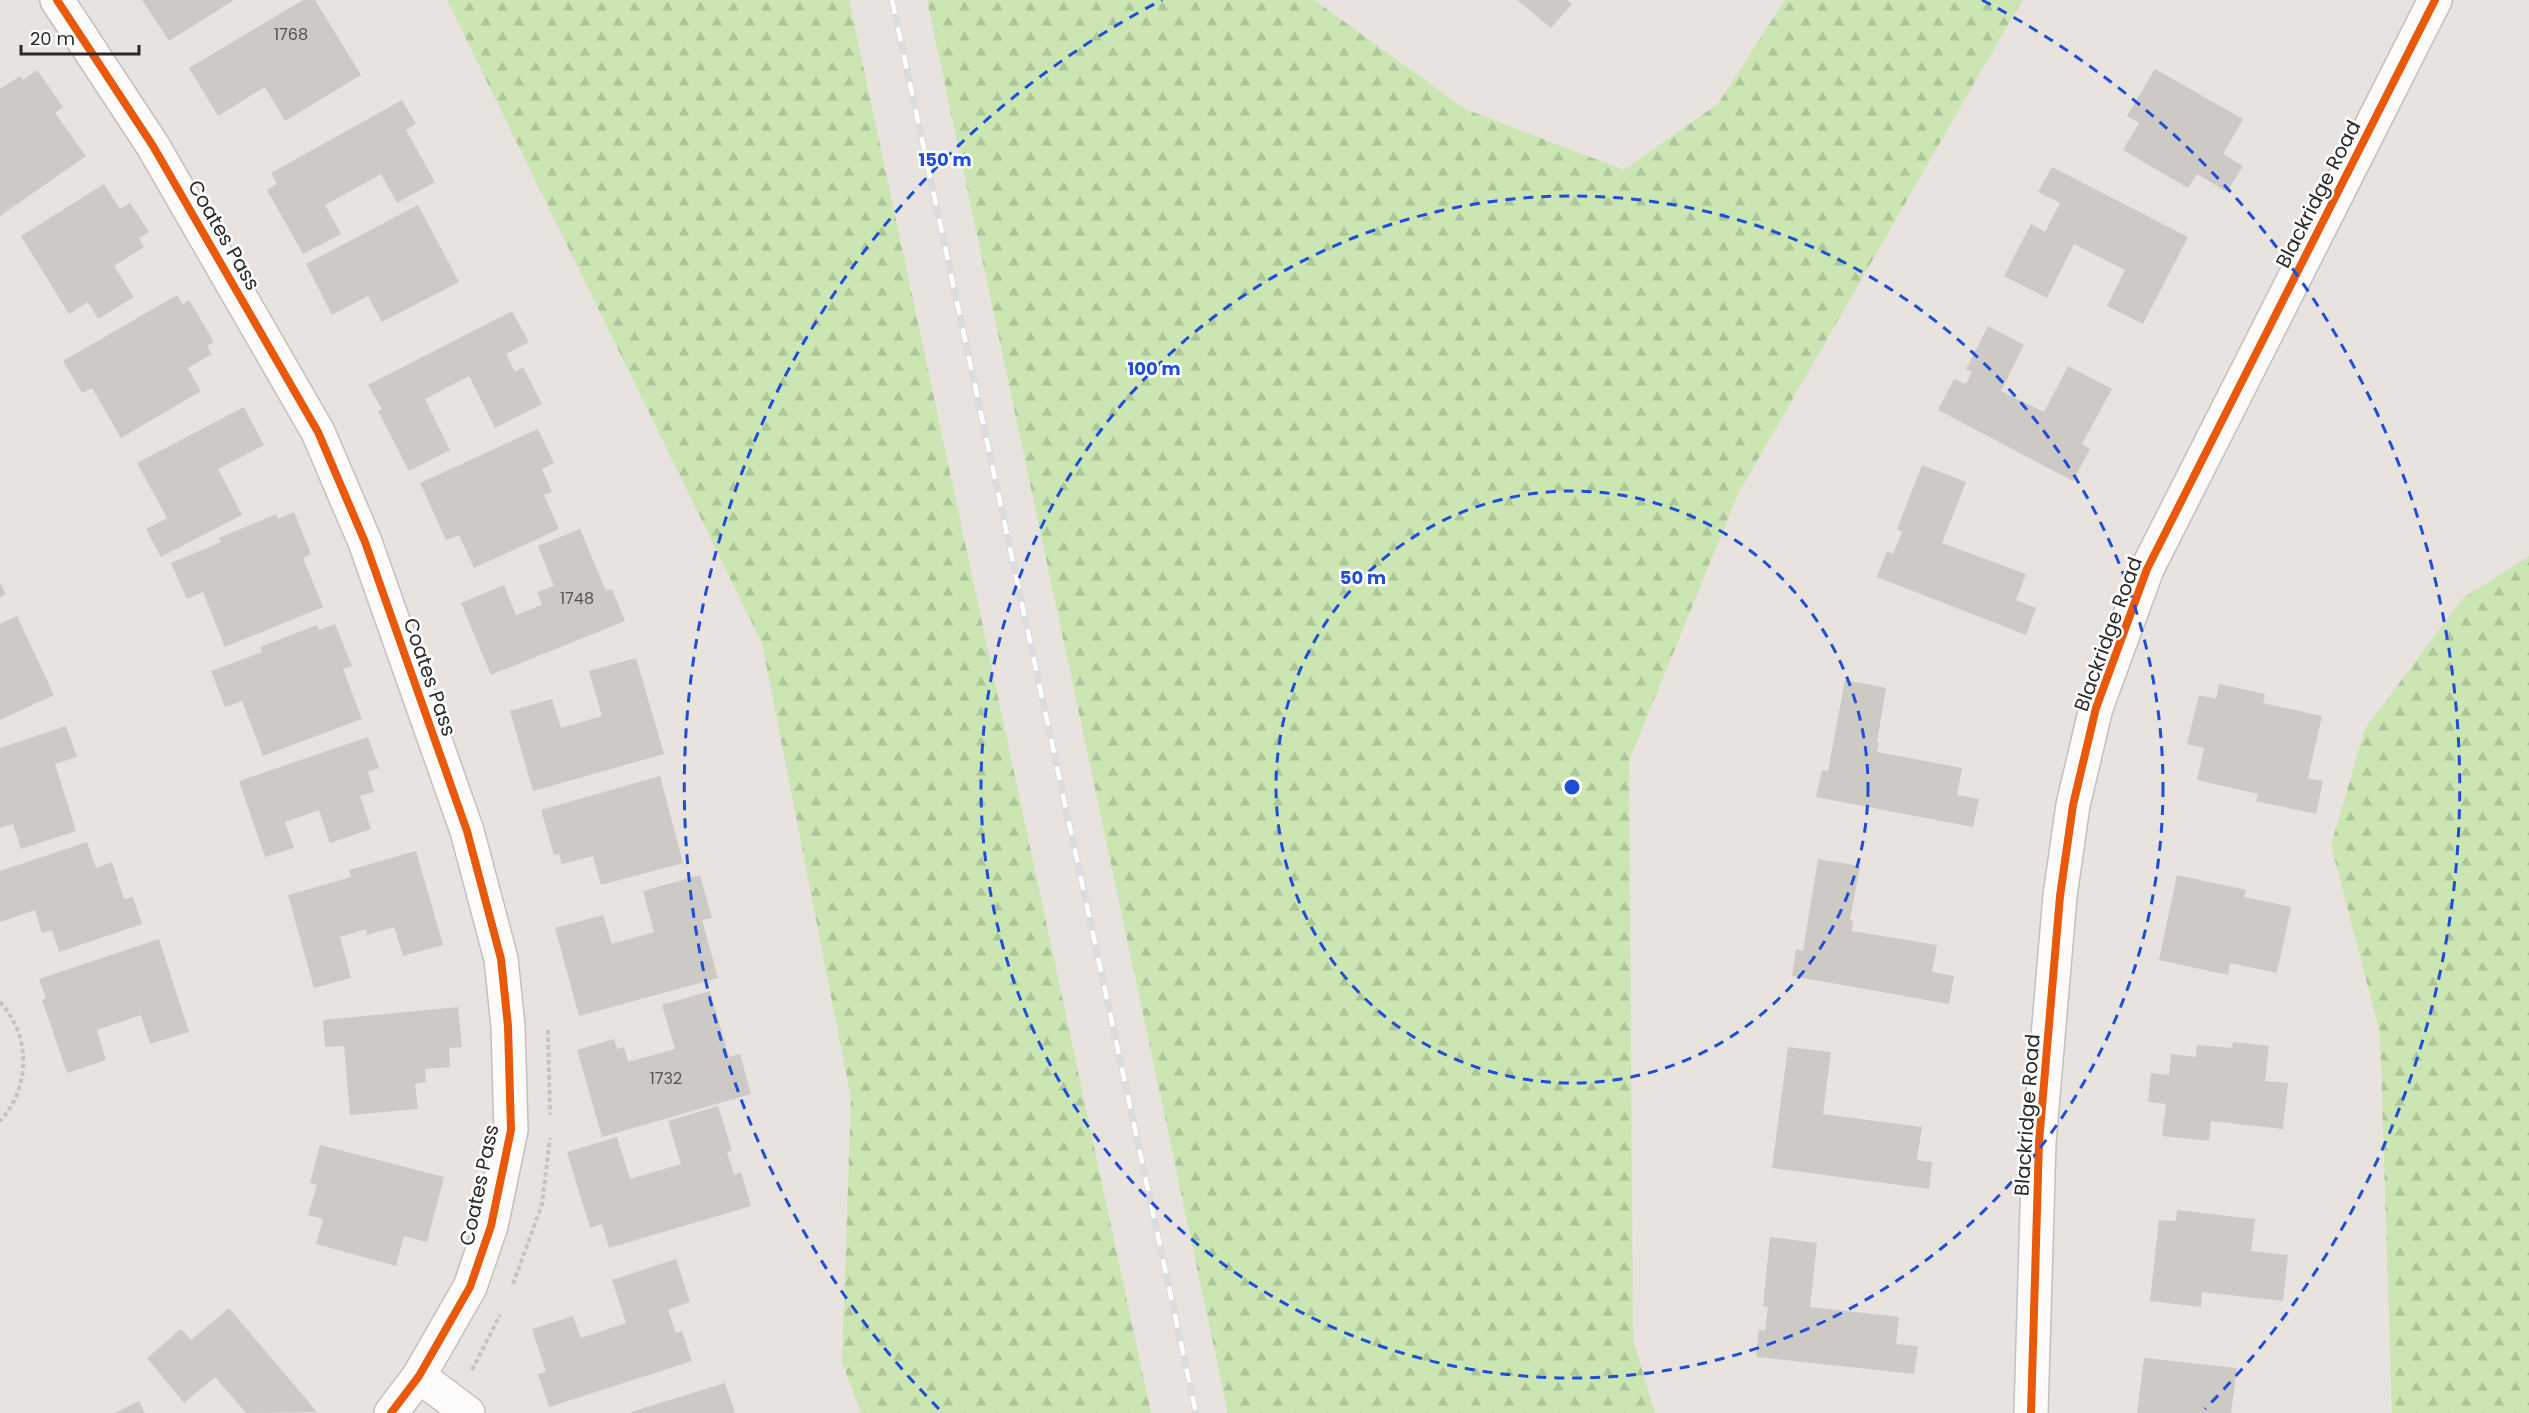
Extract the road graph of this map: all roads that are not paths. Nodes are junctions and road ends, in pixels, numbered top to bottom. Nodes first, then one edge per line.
1 (57, 0) edge
2 (2435, 0) edge
3 (419, 1376) junction
4 (391, 1413) edge
5 (468, 1413) edge
6 (2031, 1413) edge

1 - 3 street, Coates Pass
2 - 6 street, Blackridge Road
3 - 4 street, Coates Pass
3 - 5 street

